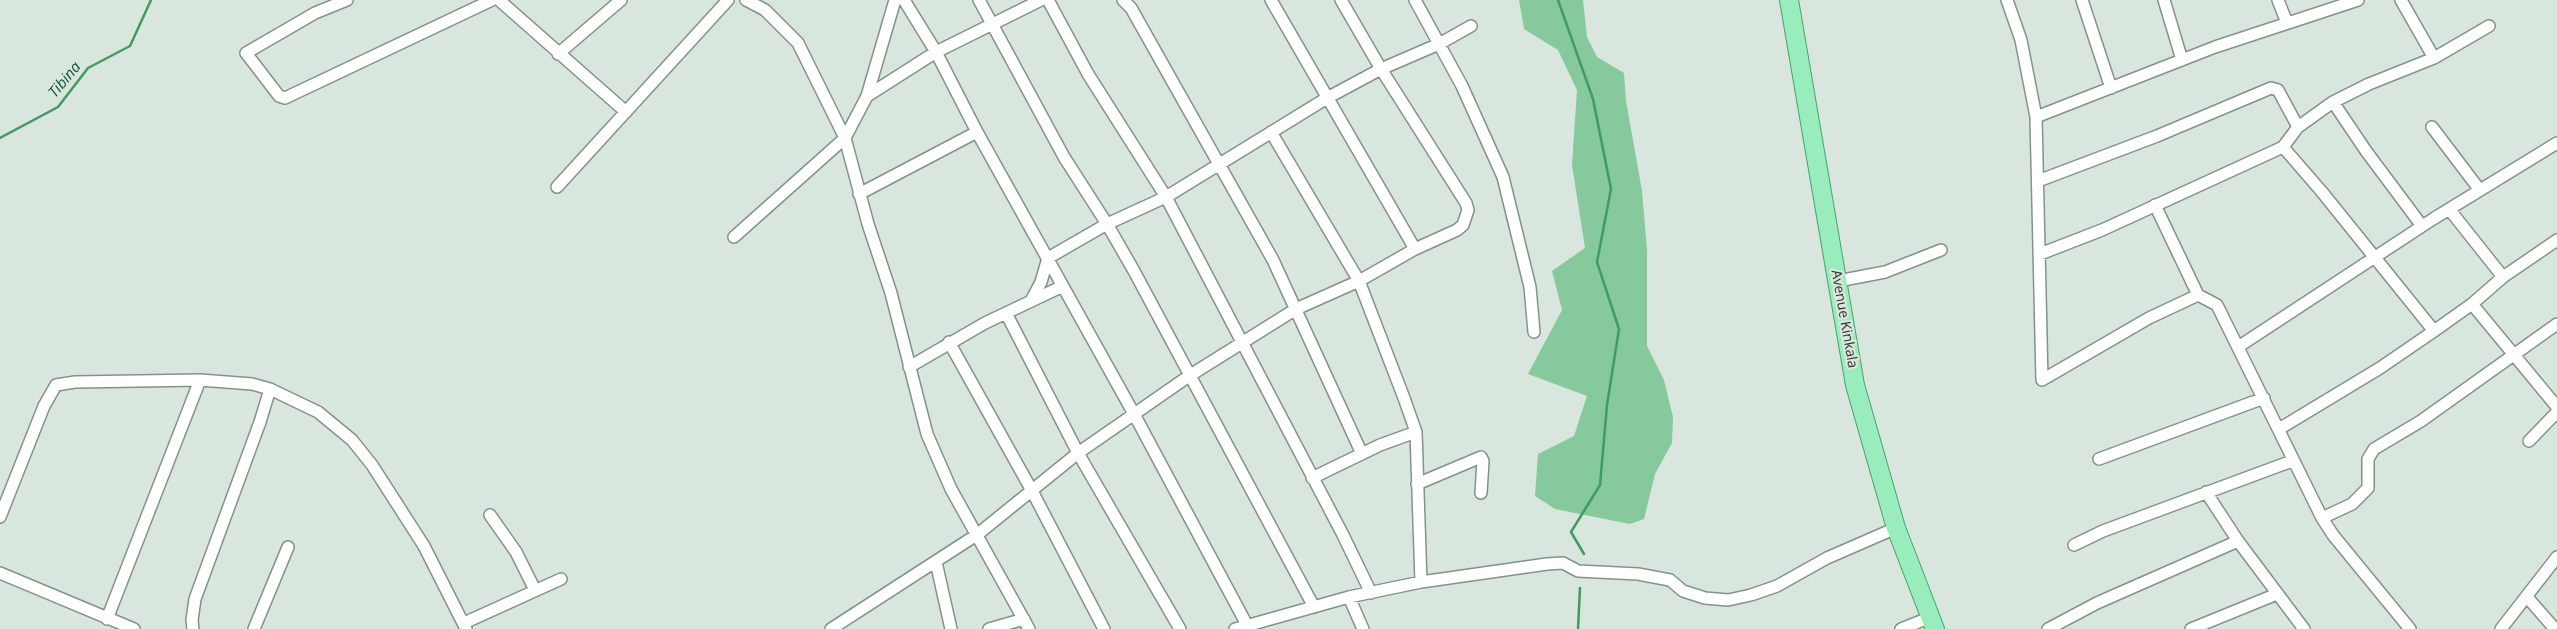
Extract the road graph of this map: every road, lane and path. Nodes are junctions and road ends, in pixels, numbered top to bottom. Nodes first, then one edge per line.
1 (347, 0) edge
2 (492, 0) edge
3 (499, 0) edge
4 (621, 0) edge
5 (728, 0) edge
6 (746, 0) edge
7 (895, 0) edge
8 (904, 0) edge
9 (979, 0) edge
10 (1041, 0) edge
11 (1048, 0) edge
12 (1271, 0) edge
13 (1341, 0) edge
14 (1415, 0) edge
15 (1789, 0) edge
16 (2007, 0) edge
17 (2082, 0) edge
18 (2164, 0) edge
19 (2278, 0) edge
20 (2358, 0) edge
21 (2401, 0) edge
22 (1131, 3) edge
23 (2288, 23) junction
24 (994, 25) junction
25 (1472, 26) dead end
26 (2489, 26) dead end
27 (1439, 44) junction
28 (936, 52) junction
29 (558, 54) junction
30 (2434, 58) junction
31 (2182, 60) junction
32 (1381, 69) junction
33 (2111, 88) junction
34 (867, 96) junction
35 (1327, 98) junction
36 (2334, 102) junction
37 (626, 112) junction
38 (2036, 117) junction
39 (2298, 127) junction
40 (2432, 127) dead end
41 (977, 132) junction
42 (1271, 132) junction
43 (846, 138) junction
44 (2557, 143) edge
45 (2283, 147) junction
46 (1220, 163) junction
47 (2038, 181) junction
48 (557, 187) dead end
49 (2479, 189) junction
50 (859, 194) junction
51 (1166, 196) junction
52 (2155, 205) junction
53 (2448, 209) junction
54 (1107, 224) junction
55 (2422, 226) junction
56 (734, 237) dead end
57 (2557, 240) edge
58 (1415, 249) junction
59 (1941, 250) dead end
60 (2040, 254) junction
61 (2374, 257) junction
62 (1048, 258) junction
63 (2503, 277) junction
64 (1359, 281) junction
65 (1838, 281) junction
66 (1063, 286) junction
67 (2198, 295) junction
68 (1032, 299) junction
69 (2472, 304) junction
70 (1296, 309) junction
71 (1006, 313) junction
72 (2557, 324) edge
73 (2434, 331) junction
74 (1534, 332) dead end
75 (950, 342) junction
76 (1241, 343) junction
77 (2238, 347) junction
78 (2514, 354) junction
79 (909, 367) junction
80 (1189, 376) junction
81 (200, 380) junction
82 (270, 389) junction
83 (2264, 398) junction
84 (2557, 407) edge
85 (2557, 412) edge
86 (1134, 414) junction
87 (2279, 429) junction
88 (1416, 432) junction
89 (2529, 441) dead end
90 (1078, 453) junction
91 (1362, 454) junction
92 (2099, 459) dead end
93 (2292, 461) junction
94 (1312, 478) junction
95 (1416, 484) junction
96 (1031, 489) junction
97 (2206, 492) junction
98 (1481, 493) dead end
99 (490, 515) dead end
100 (0, 518) edge
101 (2322, 518) junction
102 (1896, 528) junction
103 (978, 534) junction
104 (2238, 541) junction
105 (2074, 545) dead end
106 (288, 547) dead end
107 (2557, 558) edge
108 (936, 562) junction
109 (0, 573) edge
110 (561, 579) dead end
111 (1422, 582) junction
112 (535, 590) junction
113 (1370, 594) junction
114 (2277, 594) junction
115 (2527, 596) junction
116 (1349, 597) junction
117 (1314, 606) junction
118 (108, 619) junction
119 (1933, 623) edge
120 (1026, 624) edge
121 (1247, 625) junction
122 (465, 626) edge
123 (134, 629) edge
124 (193, 629) edge
125 (254, 629) edge
126 (831, 629) edge
127 (951, 629) edge
128 (989, 629) edge
129 (1104, 629) edge
130 (1180, 629) edge
131 (1234, 629) edge
132 (1363, 629) edge
133 (1901, 629) edge
134 (2048, 629) edge
135 (2192, 629) edge
136 (2304, 629) edge
137 (2410, 629) edge
138 (2500, 629) edge
139 (2555, 629) edge

1 - 2 street
3 - 29 street
4 - 29 street
5 - 37 street
6 - 43 street
7 - 34 street
8 - 28 street
9 - 24 street
10 - 24 street
11 - 51 street
12 - 35 street
13 - 32 street
14 - 27 street
15 - 65 main road, Avenue Kinkala
16 - 38 street
17 - 33 street
18 - 31 street
19 - 23 street
20 - 23 street
21 - 30 street
22 - 46 street
23 - 31 street
24 - 28 street
24 - 54 street
25 - 27 street
26 - 30 street
27 - 32 street
27 - 74 street
28 - 34 street
28 - 41 street
29 - 37 street
30 - 36 street
31 - 33 street
32 - 35 street
32 - 58 street
33 - 38 street
34 - 43 street
35 - 42 street
35 - 58 street
36 - 39 street
36 - 55 street
37 - 48 street
38 - 47 street
39 - 45 street
39 - 47 street
40 - 49 street
41 - 50 street
41 - 62 street
42 - 46 street
42 - 64 street
43 - 50 street
43 - 56 street
44 - 49 street
45 - 52 street
45 - 61 street
46 - 51 street
46 - 70 street
47 - 60 street
49 - 53 street
50 - 79 street
51 - 54 street
51 - 76 street
52 - 60 street
52 - 67 street
53 - 55 street
53 - 63 street
54 - 62 street
54 - 80 street
55 - 61 street
57 - 63 street
58 - 64 street
59 - 65 street
60 - 67 street
61 - 73 street
61 - 77 street
62 - 66 street
62 - 68 street
63 - 69 street
64 - 70 street
64 - 88 street
65 - 102 main road, Avenue Kinkala
66 - 68 street
66 - 86 street
67 - 77 street
68 - 71 street
69 - 73 street
69 - 78 street
70 - 76 street
70 - 91 street
71 - 75 street
71 - 90 street
72 - 78 street
73 - 87 street
75 - 79 street
75 - 96 street
76 - 80 street
76 - 94 street
77 - 83 street
78 - 84 street
78 - 101 street
79 - 103 street
80 - 86 street
80 - 117 street
81 - 82 street
81 - 100 street
81 - 118 street
82 - 122 street
82 - 124 street
83 - 87 street
83 - 92 street
85 - 89 street
86 - 90 street
86 - 121 street
87 - 93 street
88 - 91 street
88 - 95 street
90 - 96 street
90 - 130 street
91 - 94 street
93 - 97 street
93 - 101 street
94 - 113 street
95 - 98 street
95 - 111 street
96 - 103 street
96 - 129 street
97 - 104 street
97 - 105 street
99 - 112 street
101 - 137 street
102 - 111 street
102 - 119 main road, Avenue Kinkala
103 - 108 street
103 - 120 street
104 - 114 street
104 - 134 street
106 - 125 street
107 - 115 street
108 - 126 street
108 - 127 street
109 - 118 street
110 - 112 street
111 - 113 street
112 - 122 street
113 - 116 street
114 - 135 street
114 - 136 street
115 - 138 street
115 - 139 street
116 - 117 street
116 - 132 street
117 - 121 street
118 - 123 street
119 - 133 street
120 - 128 street
121 - 131 street

